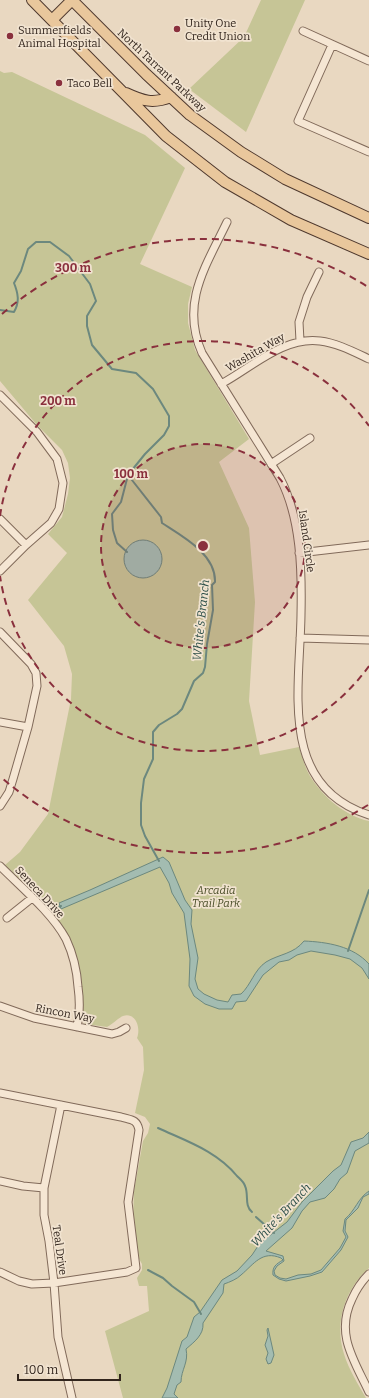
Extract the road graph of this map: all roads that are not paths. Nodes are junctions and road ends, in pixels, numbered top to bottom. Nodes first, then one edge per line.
1 (32, 0) edge
2 (72, 0) edge
3 (52, 20) junction
4 (303, 31) dead end
5 (332, 45) junction
6 (369, 61) edge
7 (121, 91) junction
8 (171, 97) junction
9 (369, 152) edge
10 (369, 218) edge
11 (227, 222) dead end
12 (369, 254) edge
13 (319, 272) dead end
14 (300, 341) junction
15 (369, 359) edge
16 (221, 384) junction
17 (0, 394) edge
18 (310, 438) dead end
19 (271, 464) junction
20 (0, 519) edge
21 (26, 545) junction
22 (369, 545) edge
23 (299, 553) junction
24 (0, 571) edge
25 (0, 632) edge
26 (300, 638) junction
27 (369, 640) edge
28 (0, 722) edge
29 (28, 727) junction
30 (0, 806) edge
31 (369, 815) edge
32 (0, 866) edge
33 (32, 898) junction
34 (7, 918) dead end
35 (0, 1006) edge
36 (77, 1027) junction
37 (126, 1028) dead end
38 (0, 1093) edge
39 (61, 1105) junction
40 (0, 1181) edge
41 (44, 1188) junction
42 (0, 1272) edge
43 (369, 1274) edge
44 (54, 1283) junction
45 (366, 1376) edge
46 (369, 1392) edge
47 (72, 1398) edge

1 - 3 main road
2 - 3 main road
2 - 8 main road, North Tarrant Parkway
3 - 7 main road
4 - 5 street
5 - 6 street
5 - 9 street
7 - 8 main road
7 - 12 main road
8 - 10 main road, North Tarrant Parkway
11 - 16 street, Island Circle
13 - 14 street
14 - 15 street, Washita Way
14 - 16 street, Washita Way
16 - 19 street, Island Circle
17 - 21 street
18 - 19 street
19 - 23 street, Island Circle
20 - 21 street
21 - 24 street
22 - 23 street
23 - 26 street, Island Circle
25 - 29 street
26 - 27 street
26 - 31 street, Island Circle
28 - 29 street
29 - 30 street
32 - 33 street, Seneca Drive
33 - 34 street
33 - 36 street, Seneca Drive
35 - 36 street, Rincon Way
36 - 37 street, Rincon Way
38 - 39 street
39 - 41 street, Teal Drive
39 - 44 street
40 - 41 street
41 - 44 street, Teal Drive
42 - 44 street
43 - 45 street
44 - 47 street, Teal Drive
45 - 46 street

